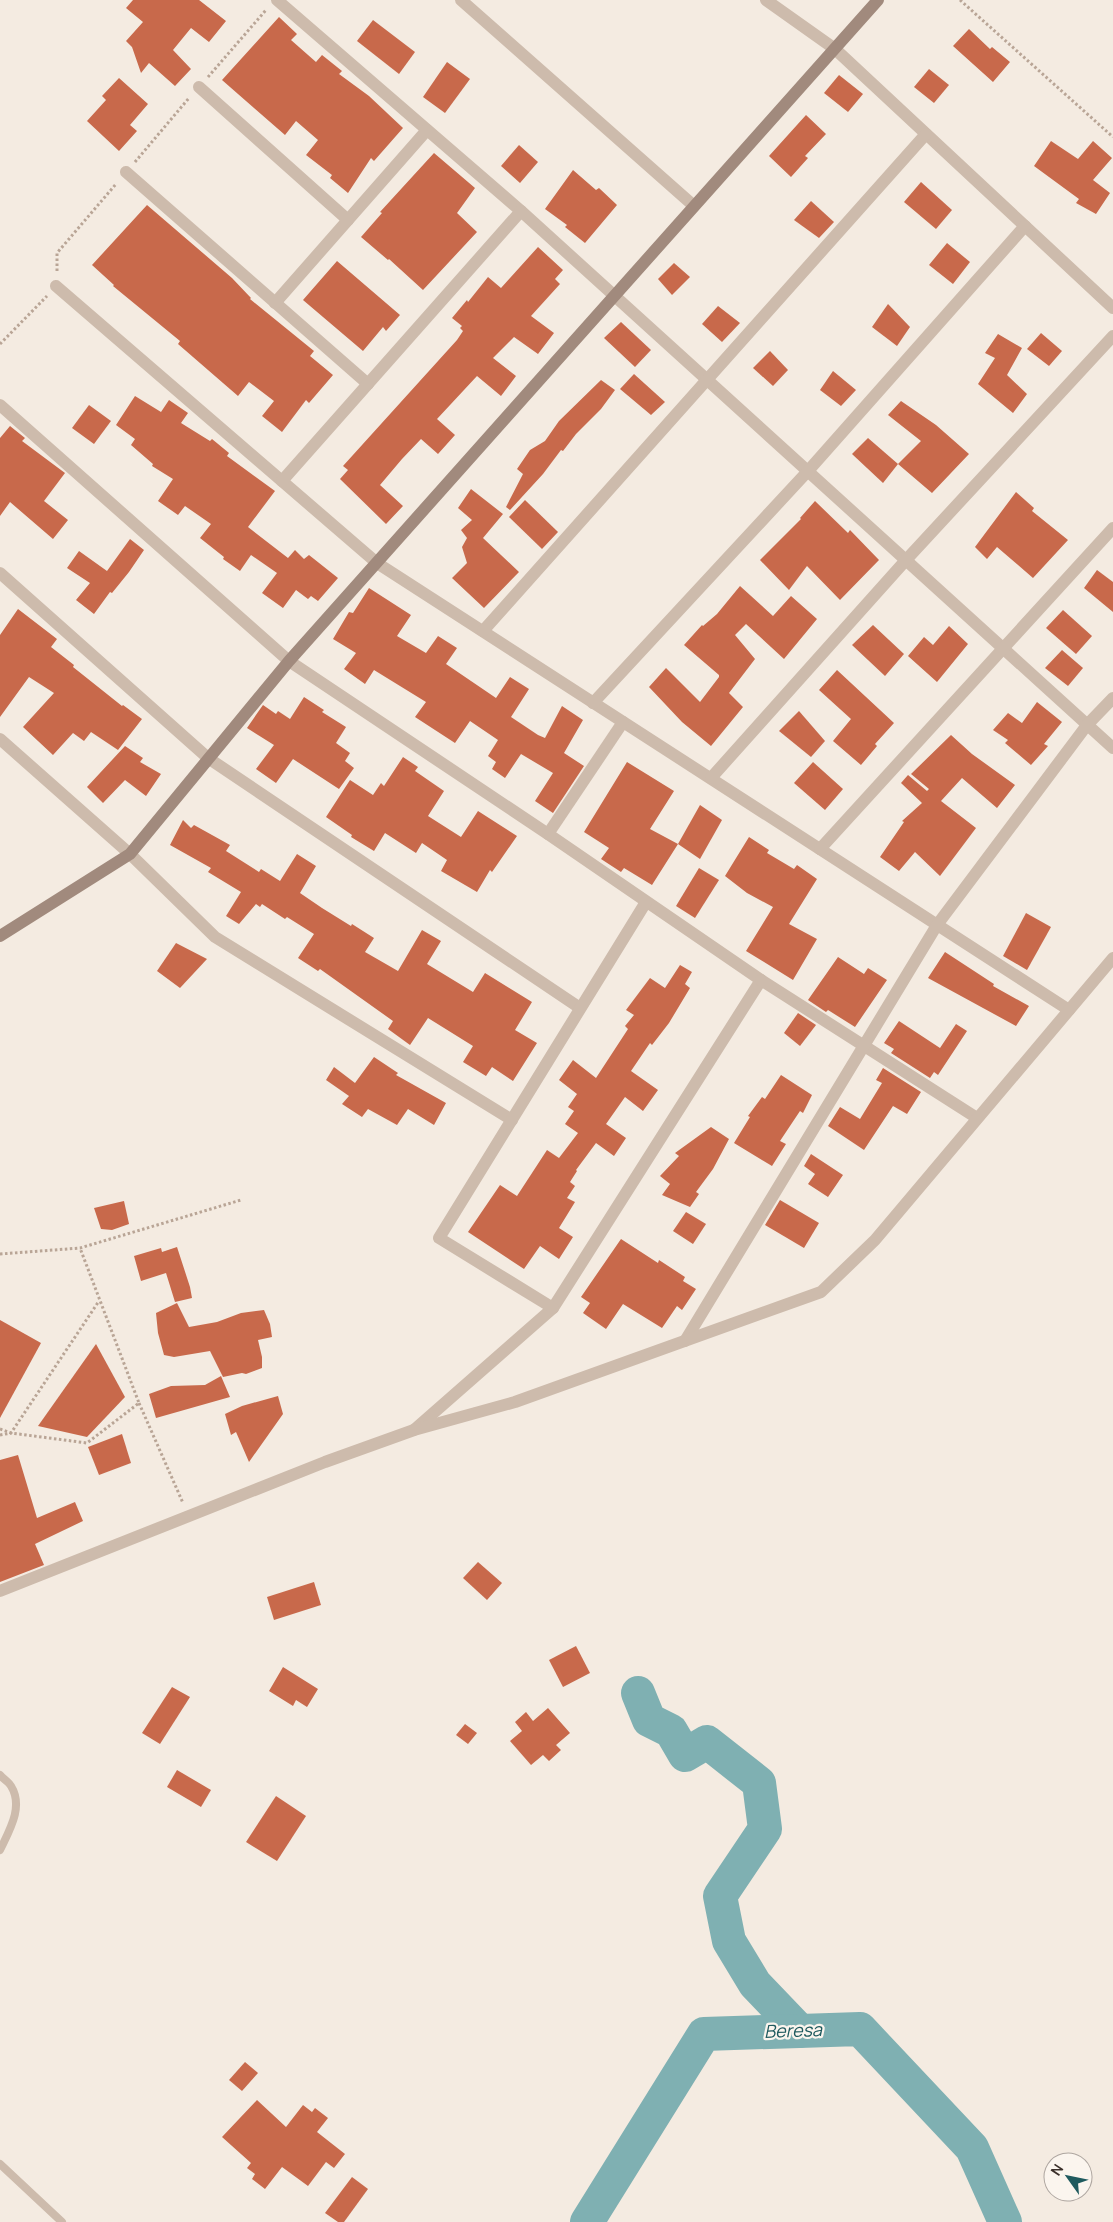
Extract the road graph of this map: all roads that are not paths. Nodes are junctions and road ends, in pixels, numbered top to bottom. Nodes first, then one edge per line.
1 (277, 0) edge
2 (461, 0) edge
3 (766, 0) edge
4 (878, 0) edge
5 (835, 49) junction
6 (200, 87) dead end
7 (427, 130) junction
8 (926, 134) junction
9 (126, 172) dead end
10 (694, 206) junction
11 (520, 211) junction
12 (348, 220) junction
13 (1025, 226) junction
14 (56, 286) dead end
15 (615, 295) junction
16 (275, 303) junction
17 (1113, 308) edge
18 (1113, 336) edge
19 (707, 378) junction
20 (368, 384) junction
21 (0, 405) edge
22 (808, 471) junction
23 (282, 481) junction
24 (1113, 528) edge
25 (906, 560) junction
26 (377, 563) junction
27 (0, 573) edge
28 (483, 631) junction
29 (1002, 647) junction
30 (289, 661) junction
31 (1113, 698) edge
32 (594, 703) junction
33 (623, 722) junction
34 (1087, 725) junction
35 (0, 738) edge
36 (1113, 748) edge
37 (208, 758) junction
38 (710, 778) junction
39 (548, 834) junction
40 (820, 849) junction
41 (130, 854) junction
42 (646, 902) junction
43 (937, 924) junction
44 (0, 936) edge
45 (1113, 958) edge
46 (761, 980) junction
47 (580, 1008) junction
48 (1069, 1010) junction
49 (864, 1046) junction
50 (977, 1118) junction
51 (512, 1120) junction
52 (553, 1308) junction
53 (684, 1341) junction
54 (414, 1430) junction
55 (0, 1591) edge
56 (0, 1775) edge
57 (0, 1850) edge
58 (0, 2164) edge
59 (62, 2222) edge

1 - 7 street
2 - 10 street
3 - 5 street
4 - 5 street
5 - 8 street
5 - 10 street
6 - 12 street
7 - 11 street
7 - 12 street
8 - 13 street
8 - 19 street
9 - 16 street
10 - 15 street
11 - 15 street
11 - 20 street
12 - 16 street
13 - 17 street
13 - 22 street
14 - 23 street
15 - 19 street
15 - 26 street
16 - 20 street
18 - 25 street
19 - 22 street
19 - 28 street
20 - 23 street
21 - 30 street
22 - 25 street
22 - 32 street
23 - 26 street
24 - 29 street
25 - 29 street
25 - 38 street
26 - 28 street
26 - 30 street
27 - 37 street
28 - 32 street
29 - 34 street
29 - 40 street
30 - 37 street
30 - 39 street
31 - 34 street
32 - 33 street
33 - 38 street
33 - 39 street
34 - 36 street
34 - 43 street
35 - 41 street
37 - 41 street
37 - 47 street
38 - 40 street
39 - 42 street
40 - 43 street
41 - 44 street
41 - 51 street
42 - 46 street
42 - 47 street
43 - 48 street
43 - 49 street
45 - 48 street
46 - 49 street
46 - 52 street
47 - 51 street
48 - 50 street
49 - 50 street
49 - 53 street
50 - 53 street
51 - 52 street
52 - 54 street
53 - 54 street
54 - 55 street
56 - 57 lane
58 - 59 lane

